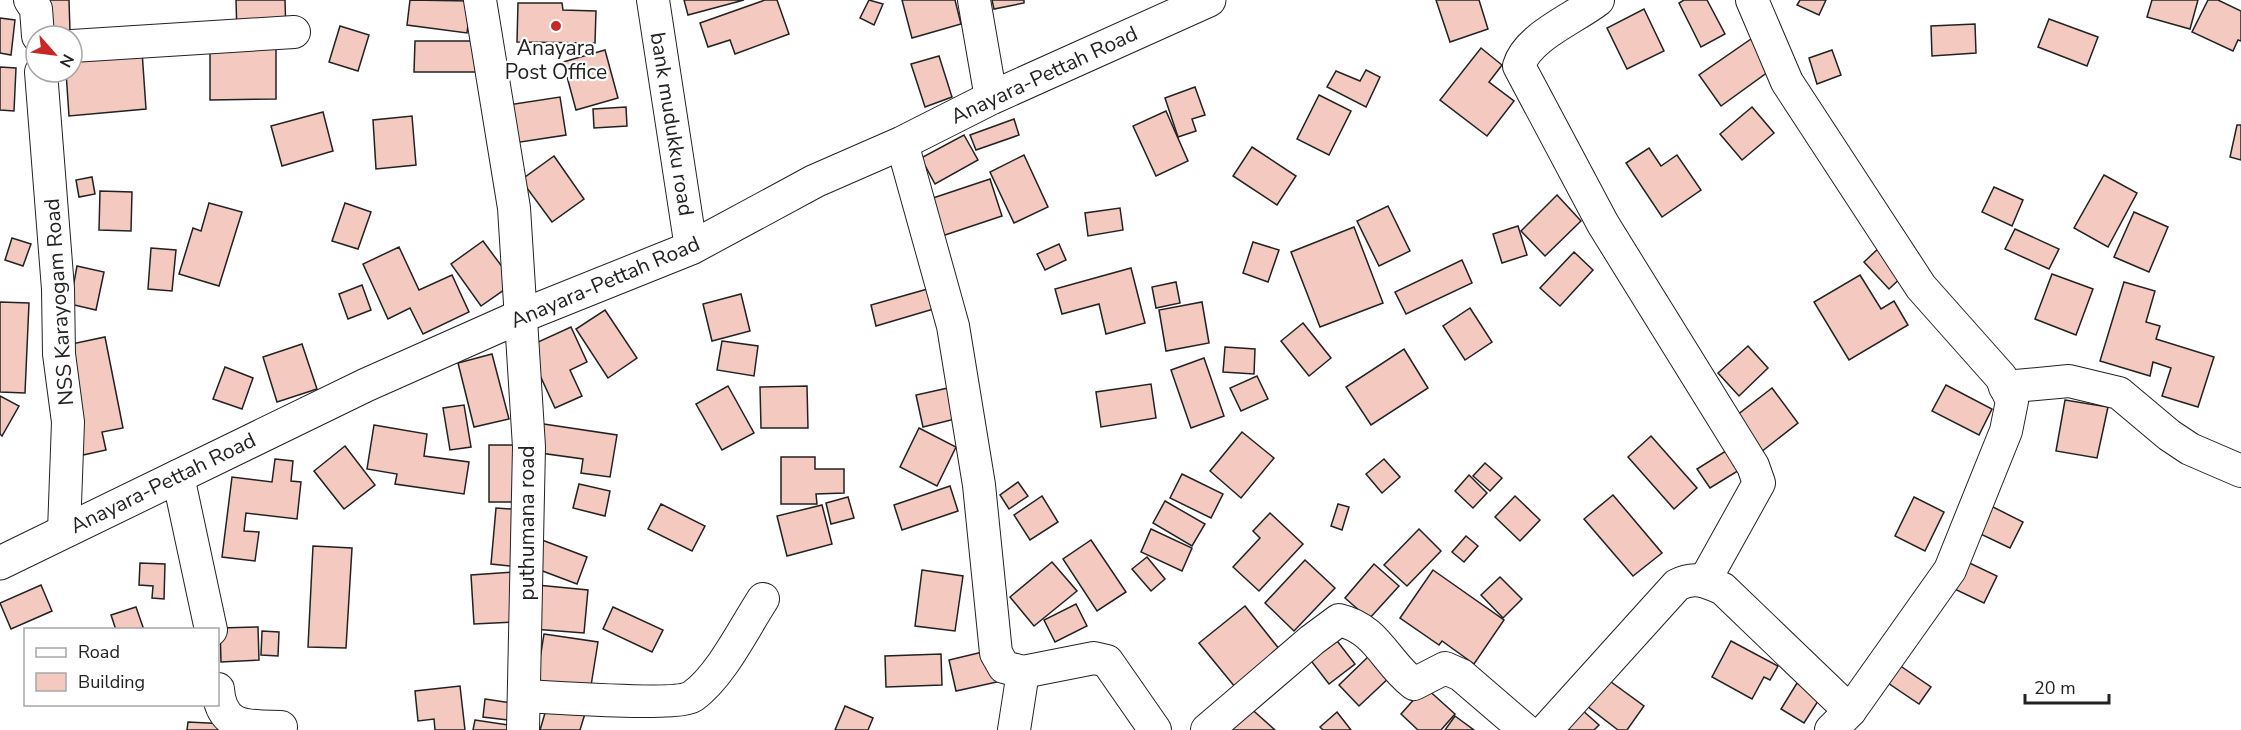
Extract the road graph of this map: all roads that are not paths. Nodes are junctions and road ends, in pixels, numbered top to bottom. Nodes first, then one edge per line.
1 (30, 0) edge
2 (480, 0) edge
3 (653, 0) edge
4 (974, 0) edge
5 (1209, 0) edge
6 (1598, 0) edge
7 (1752, 0) edge
8 (1173, 7) edge
9 (37, 24) edge
10 (294, 32) dead end
11 (84, 45) edge
12 (42, 84) edge
13 (991, 98) junction
14 (902, 143) junction
15 (691, 248) junction
16 (519, 317) junction
17 (2005, 387) junction
18 (2241, 471) edge
19 (178, 476) junction
20 (64, 531) junction
21 (0, 563) edge
22 (1705, 580) junction
23 (763, 599) dead end
24 (211, 628) edge
25 (1023, 672) junction
26 (524, 696) junction
27 (219, 702) edge
28 (1840, 721) edge
29 (281, 727) dead end
30 (523, 730) edge
31 (1014, 730) edge
32 (1155, 730) edge
33 (1207, 730) edge
34 (1525, 730) edge
35 (1546, 730) edge

1 - 9 street
2 - 16 street, puthumana road
3 - 15 street, bank mudukku road
4 - 13 street
5 - 8 main road, Anayara-Pettah Road
6 - 22 street
7 - 17 street
8 - 13 main road, Anayara-Pettah Road
10 - 11 street
12 - 20 street, NSS Karayogam Road
13 - 14 main road, Anayara-Pettah Road
14 - 15 main road, Anayara-Pettah Road
14 - 25 street
15 - 16 main road, Anayara-Pettah Road
16 - 19 main road, Anayara-Pettah Road
16 - 26 street, puthumana road
17 - 18 street
17 - 28 street
19 - 20 main road, Anayara-Pettah Road
19 - 24 street
20 - 21 main road, Anayara-Pettah Road
22 - 28 street
22 - 35 street
23 - 26 street
25 - 31 street
25 - 32 street
26 - 30 street, puthumana road
27 - 29 street
33 - 34 street

